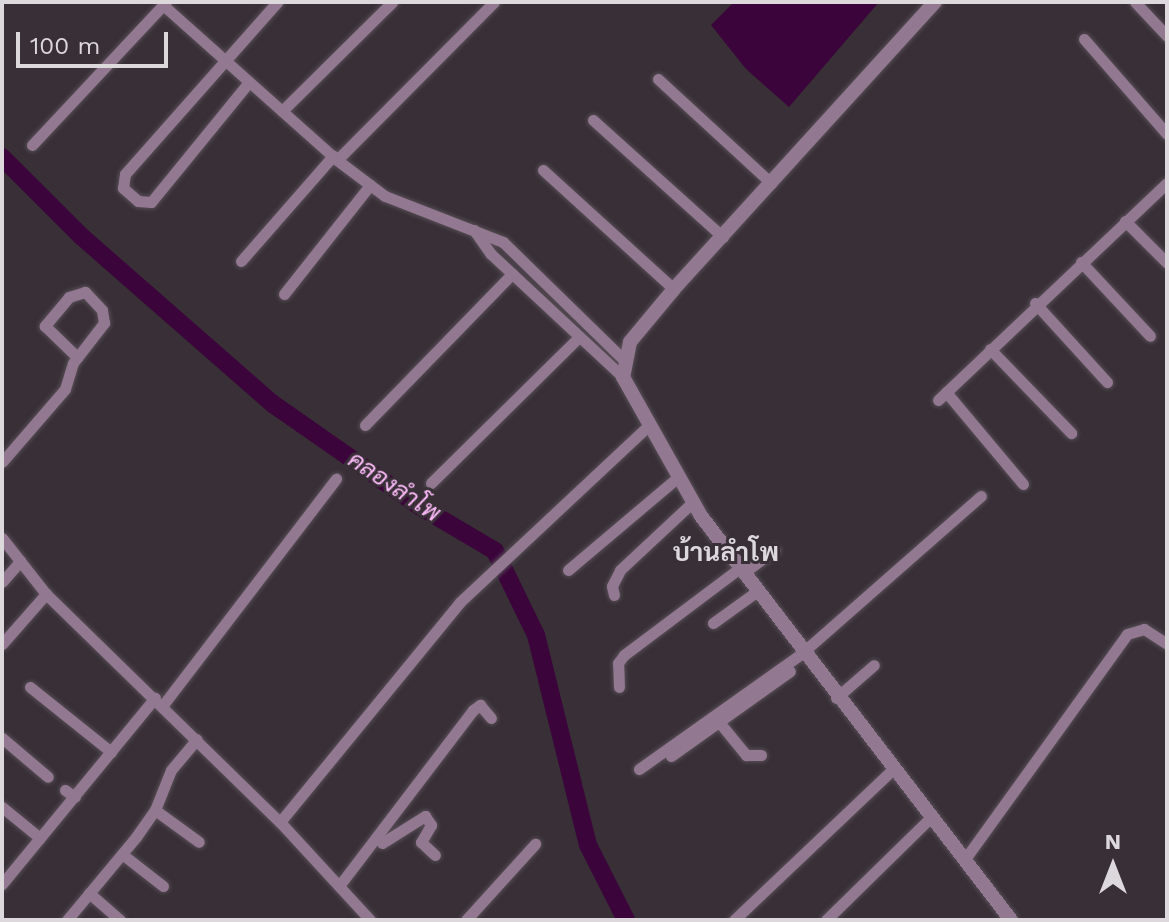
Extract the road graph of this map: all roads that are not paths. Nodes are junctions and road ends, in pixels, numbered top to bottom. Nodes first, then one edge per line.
1 (277, 2) edge
2 (392, 2) edge
3 (494, 2) edge
4 (935, 2) edge
5 (1135, 2) edge
6 (165, 3) edge
7 (1167, 36) edge
8 (1084, 39) dead end
9 (224, 59) junction
10 (658, 79) dead end
11 (249, 82) junction
12 (282, 111) junction
13 (593, 120) dead end
14 (1167, 134) edge
15 (32, 145) dead end
16 (335, 158) junction
17 (543, 170) dead end
18 (771, 183) junction
19 (1167, 183) edge
20 (370, 185) junction
21 (1125, 221) junction
22 (473, 230) junction
23 (723, 237) junction
24 (241, 261) dead end
25 (1081, 262) junction
26 (1167, 263) edge
27 (512, 274) junction
28 (674, 289) junction
29 (284, 294) dead end
30 (1035, 303) junction
31 (1150, 336) dead end
32 (579, 337) junction
33 (990, 349) junction
34 (77, 357) junction
35 (624, 360) junction
36 (623, 377) junction
37 (1107, 382) dead end
38 (365, 425) dead end
39 (649, 425) junction
40 (1071, 433) dead end
41 (2, 462) edge
42 (677, 478) junction
43 (336, 479) dead end
44 (431, 483) dead end
45 (1023, 484) dead end
46 (981, 496) dead end
47 (693, 502) junction
48 (2, 538) edge
49 (775, 550) dead end
50 (20, 561) junction
51 (568, 570) dead end
52 (742, 571) junction
53 (2, 582) edge
54 (756, 592) junction
55 (46, 594) junction
56 (614, 595) dead end
57 (713, 623) dead end
58 (2, 644) edge
59 (1167, 644) edge
60 (804, 656) junction
61 (874, 665) dead end
62 (30, 687) dead end
63 (619, 687) dead end
64 (836, 698) junction
65 (159, 701) junction
66 (491, 718) dead end
67 (719, 722) junction
68 (2, 738) edge
69 (197, 739) junction
70 (111, 752) junction
71 (761, 755) dead end
72 (671, 756) dead end
73 (639, 769) dead end
74 (893, 769) junction
75 (48, 777) dead end
76 (2, 807) edge
77 (155, 810) junction
78 (931, 817) junction
79 (280, 822) junction
80 (404, 828) junction
81 (40, 838) junction
82 (199, 842) dead end
83 (421, 842) junction
84 (535, 844) dead end
85 (122, 854) junction
86 (435, 855) dead end
87 (965, 859) junction
88 (3, 882) edge
89 (163, 886) dead end
90 (341, 888) junction
91 (89, 893) junction
92 (67, 920) edge
93 (120, 920) edge
94 (370, 920) edge
95 (466, 920) edge
96 (734, 920) edge
97 (826, 920) edge
98 (1011, 920) edge

1 - 9 street
2 - 12 street
3 - 16 street
4 - 18 street
5 - 7 street
6 - 9 street
6 - 15 street
8 - 14 street
9 - 11 street
9 - 11 street
10 - 18 street
11 - 12 street
12 - 16 street
13 - 23 street
16 - 20 street
16 - 24 street
17 - 28 street
18 - 23 street
19 - 21 street
20 - 22 street
20 - 29 street
21 - 25 street
21 - 26 street
22 - 27 street
22 - 35 street
23 - 28 street
25 - 30 street
25 - 31 street
27 - 32 street
27 - 38 street
28 - 35 street
30 - 33 street
30 - 37 street
32 - 36 street
32 - 44 street
33 - 40 street
33 - 45 street
34 - 34 street
34 - 41 street
35 - 36 street
36 - 39 street
39 - 42 street
39 - 79 street
42 - 47 street
42 - 51 street
43 - 65 street
46 - 60 street
47 - 52 street
47 - 56 street
48 - 50 street
49 - 52 street
50 - 53 street
50 - 55 street
52 - 54 street
52 - 63 street
54 - 57 street
54 - 60 street
55 - 58 street
55 - 65 street
59 - 87 street
60 - 64 street
60 - 67 street
60 - 73 street
61 - 64 street
62 - 70 street
64 - 74 street
65 - 69 street
65 - 70 street
66 - 90 street
67 - 71 street
67 - 72 street
68 - 75 street
69 - 77 street
69 - 79 street
70 - 81 street
74 - 78 street
74 - 96 street
76 - 81 street
77 - 82 street
77 - 85 street
78 - 87 street
78 - 97 street
79 - 90 street
80 - 83 street
80 - 83 street
80 - 90 street
81 - 88 street
83 - 86 street
84 - 95 street
85 - 89 street
85 - 91 street
87 - 98 street
90 - 94 street
91 - 92 street
91 - 93 street

